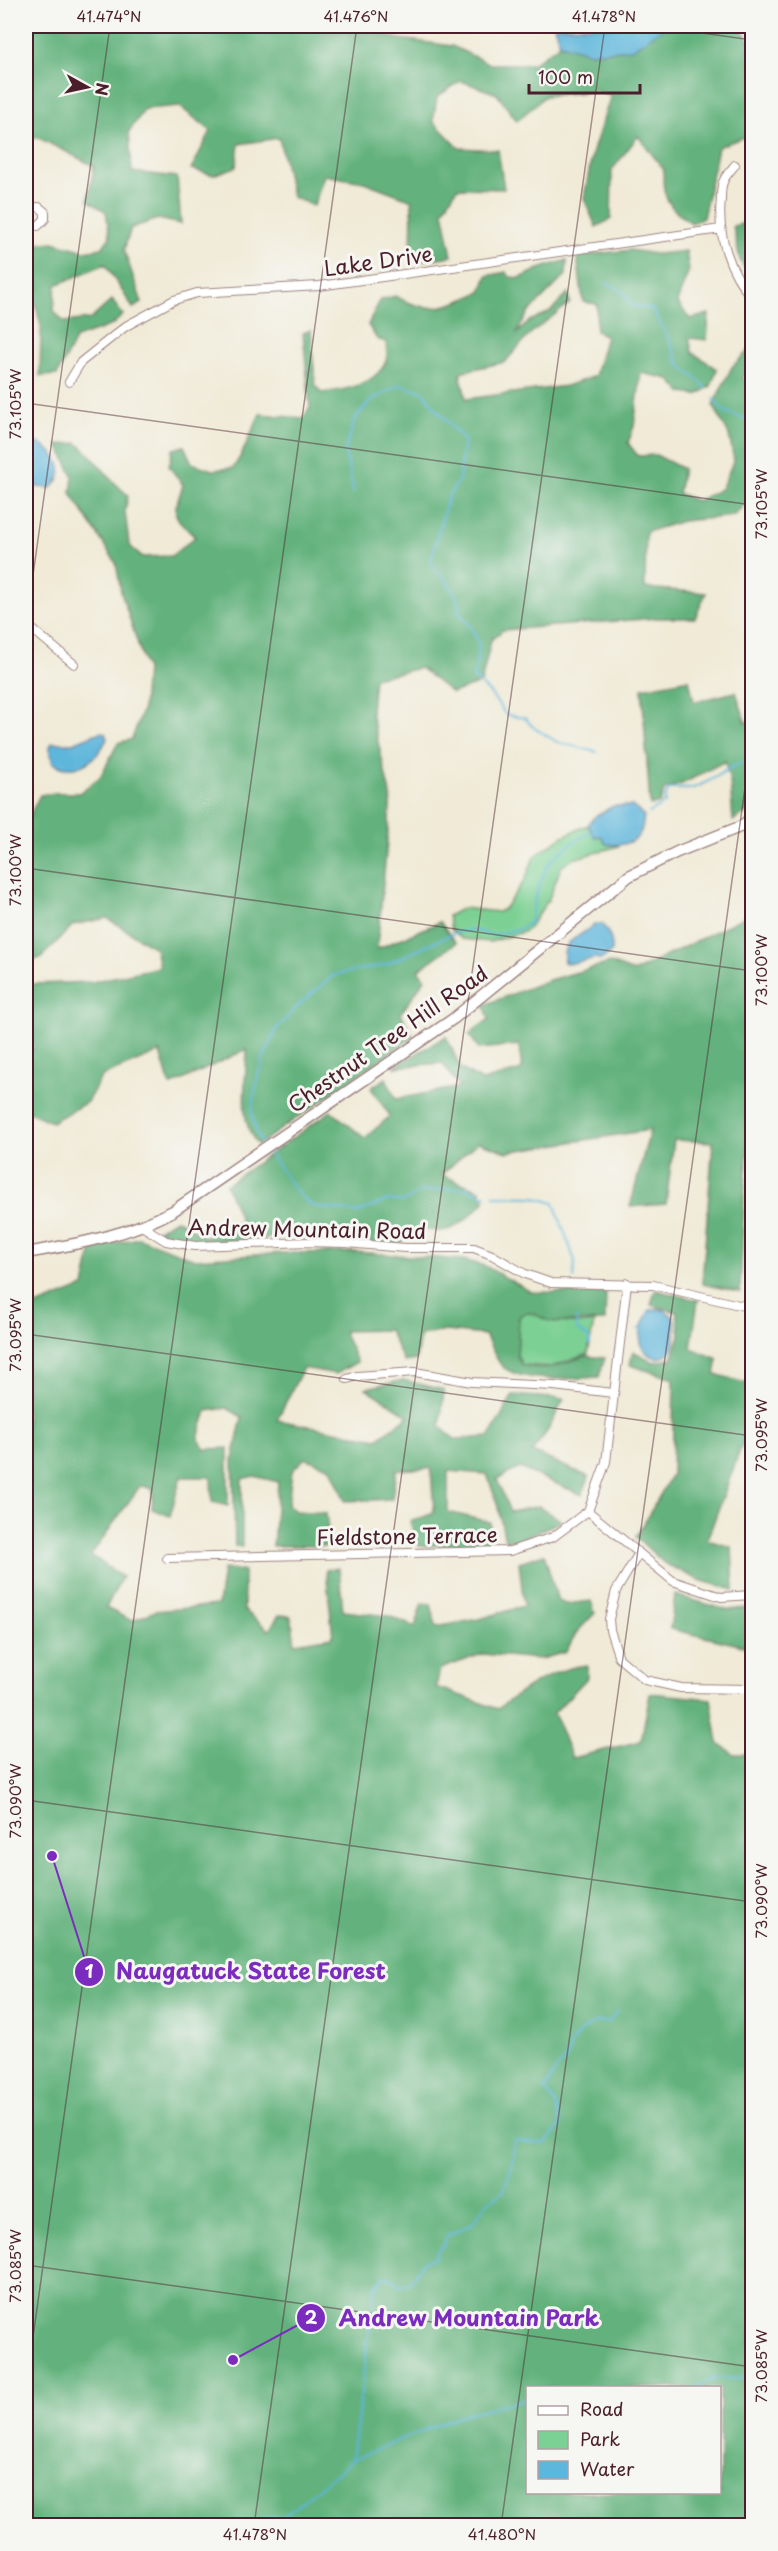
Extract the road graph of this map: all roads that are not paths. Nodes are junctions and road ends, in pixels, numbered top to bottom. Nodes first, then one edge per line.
1 (735, 165) dead end
2 (26, 213) edge
3 (26, 222) edge
4 (721, 229) junction
5 (753, 298) edge
6 (69, 382) dead end
7 (26, 624) edge
8 (74, 664) dead end
9 (753, 817) edge
10 (142, 1226) junction
11 (26, 1253) edge
12 (627, 1283) junction
13 (753, 1308) edge
14 (347, 1379) dead end
15 (613, 1393) junction
16 (588, 1511) junction
17 (639, 1553) junction
18 (167, 1558) dead end
19 (753, 1595) edge
20 (753, 1689) edge

1 - 4 street
2 - 3 street
4 - 5 street
4 - 6 street, Lake Drive
7 - 8 street
9 - 10 street, Chestnut Tree Hill Road
10 - 11 street, Chestnut Tree Hill Road
10 - 12 street, Andrew Mountain Road
12 - 13 street, Andrew Mountain Road
12 - 15 street
14 - 15 street
15 - 16 street
16 - 17 street
16 - 18 street, Fieldstone Terrace
17 - 19 street
17 - 20 street

